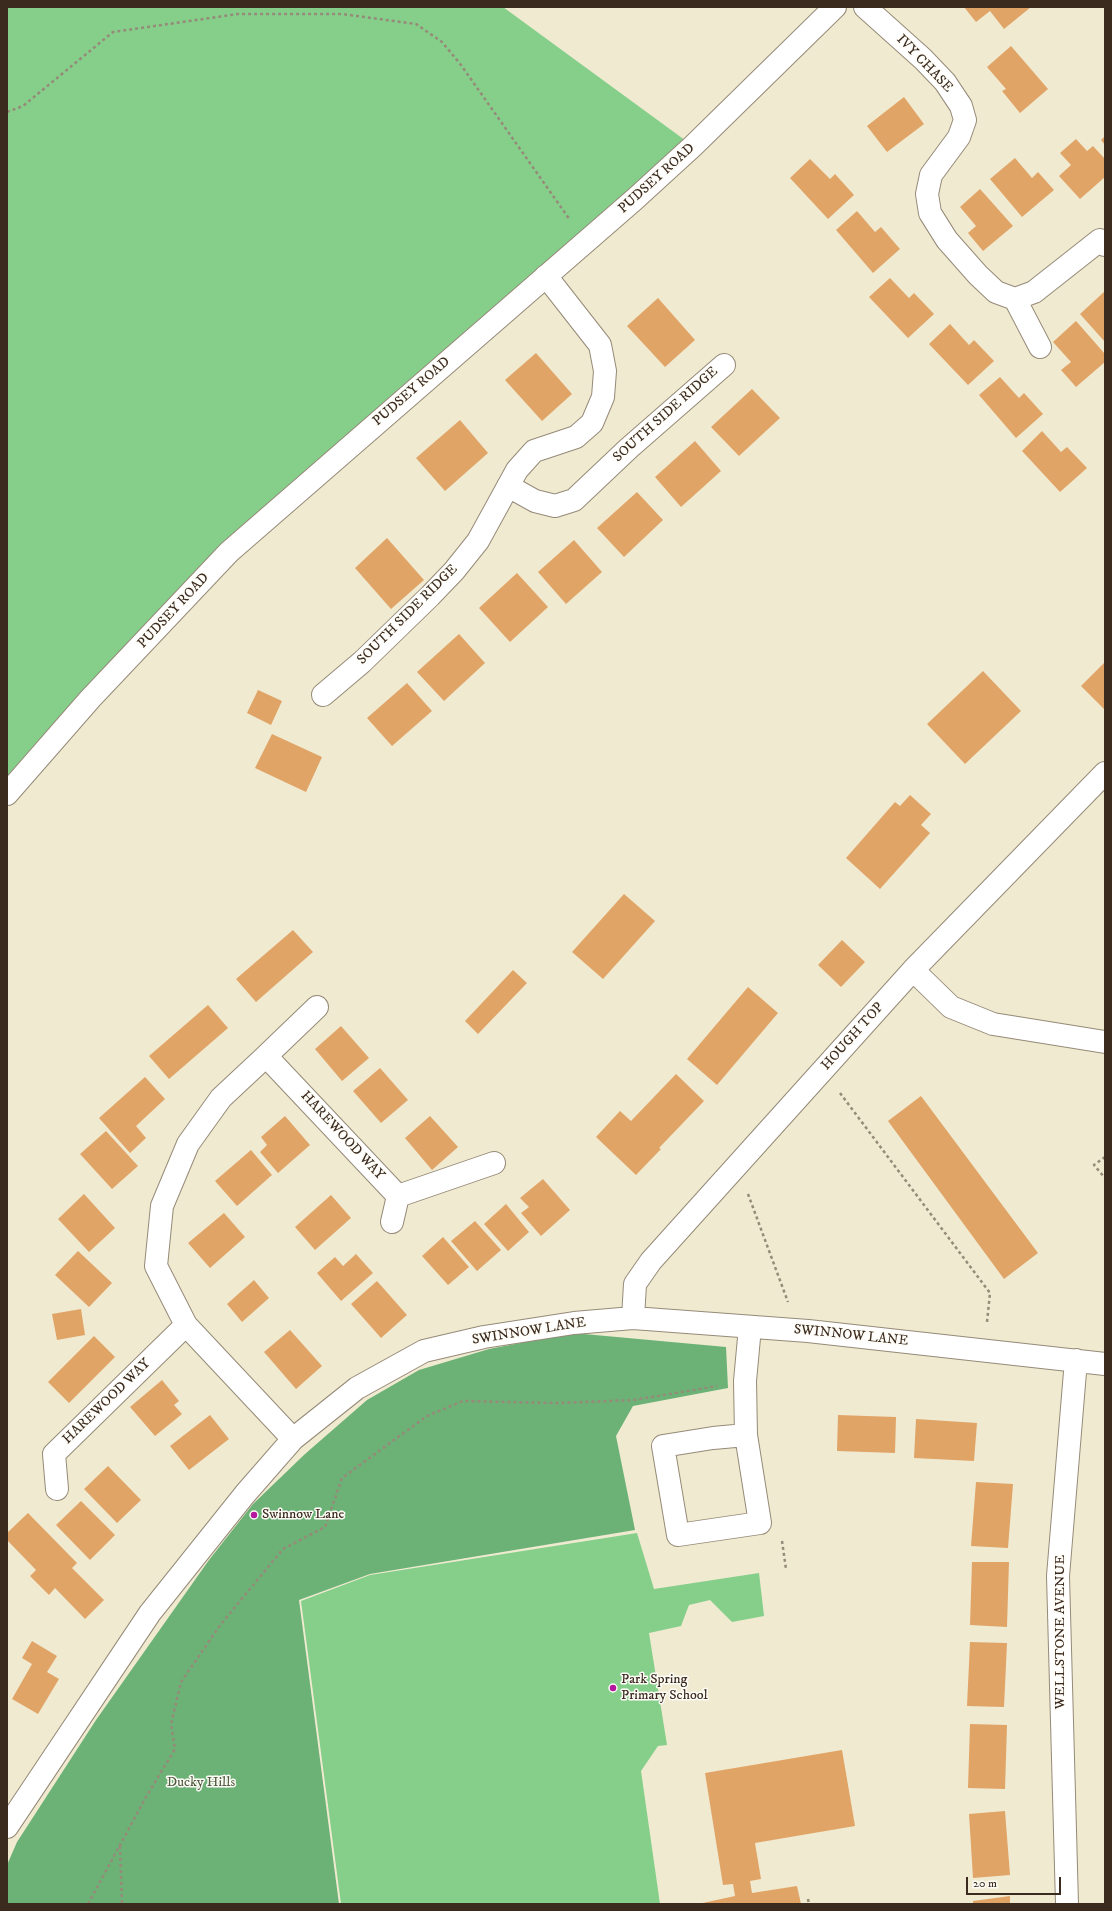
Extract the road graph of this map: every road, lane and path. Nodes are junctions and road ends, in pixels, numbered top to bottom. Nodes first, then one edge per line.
1 (835, 7) edge
2 (865, 7) edge
3 (7, 112) edge
4 (587, 240) junction
5 (1105, 245) edge
6 (546, 276) junction
7 (1015, 299) junction
8 (1040, 347) dead end
9 (724, 364) dead end
10 (508, 486) junction
11 (323, 695) dead end
12 (1105, 773) edge
13 (7, 794) edge
14 (913, 970) junction
15 (317, 1007) dead end
16 (1105, 1042) edge
17 (266, 1056) junction
18 (823, 1071) junction
19 (1105, 1156) edge
20 (494, 1163) dead end
21 (738, 1165) junction
22 (1105, 1178) edge
23 (398, 1196) junction
24 (392, 1222) dead end
25 (788, 1304) dead end
26 (633, 1318) junction
27 (186, 1325) junction
28 (750, 1327) junction
29 (985, 1350) junction
30 (1076, 1360) junction
31 (1105, 1364) edge
32 (745, 1381) junction
33 (746, 1435) junction
34 (293, 1439) junction
35 (57, 1489) dead end
36 (7, 1827) edge
37 (120, 1845) junction
38 (808, 1899) dead end
39 (88, 1904) edge
40 (122, 1904) edge
41 (809, 1904) edge
42 (1067, 1904) edge

1 - 4 street, PUDSEY ROAD
2 - 7 street, IVY CHASE
3 - 4 path
4 - 6 street, PUDSEY ROAD
5 - 7 street
6 - 10 street, SOUTH SIDE RIDGE
6 - 13 street, PUDSEY ROAD
7 - 8 street
9 - 10 street, SOUTH SIDE RIDGE
10 - 11 street, SOUTH SIDE RIDGE
12 - 14 street, HOUGH TOP
14 - 16 street
14 - 18 street, HOUGH TOP
15 - 17 street
17 - 23 street, HAREWOOD WAY
17 - 27 street
18 - 21 street, HOUGH TOP
18 - 29 path
19 - 22 path
20 - 23 street
21 - 25 path
21 - 26 street, HOUGH TOP
23 - 24 street
26 - 28 street, SWINNOW LANE
26 - 34 street, SWINNOW LANE
27 - 34 street
27 - 35 street, HAREWOOD WAY
28 - 29 street, SWINNOW LANE
28 - 32 street
29 - 30 street, SWINNOW LANE
30 - 31 street, SWINNOW LANE
30 - 42 street, WELLSTONE AVENUE
32 - 33 street
32 - 37 path
33 - 33 street
34 - 36 street, SWINNOW LANE
37 - 39 path
37 - 40 path
38 - 41 path

